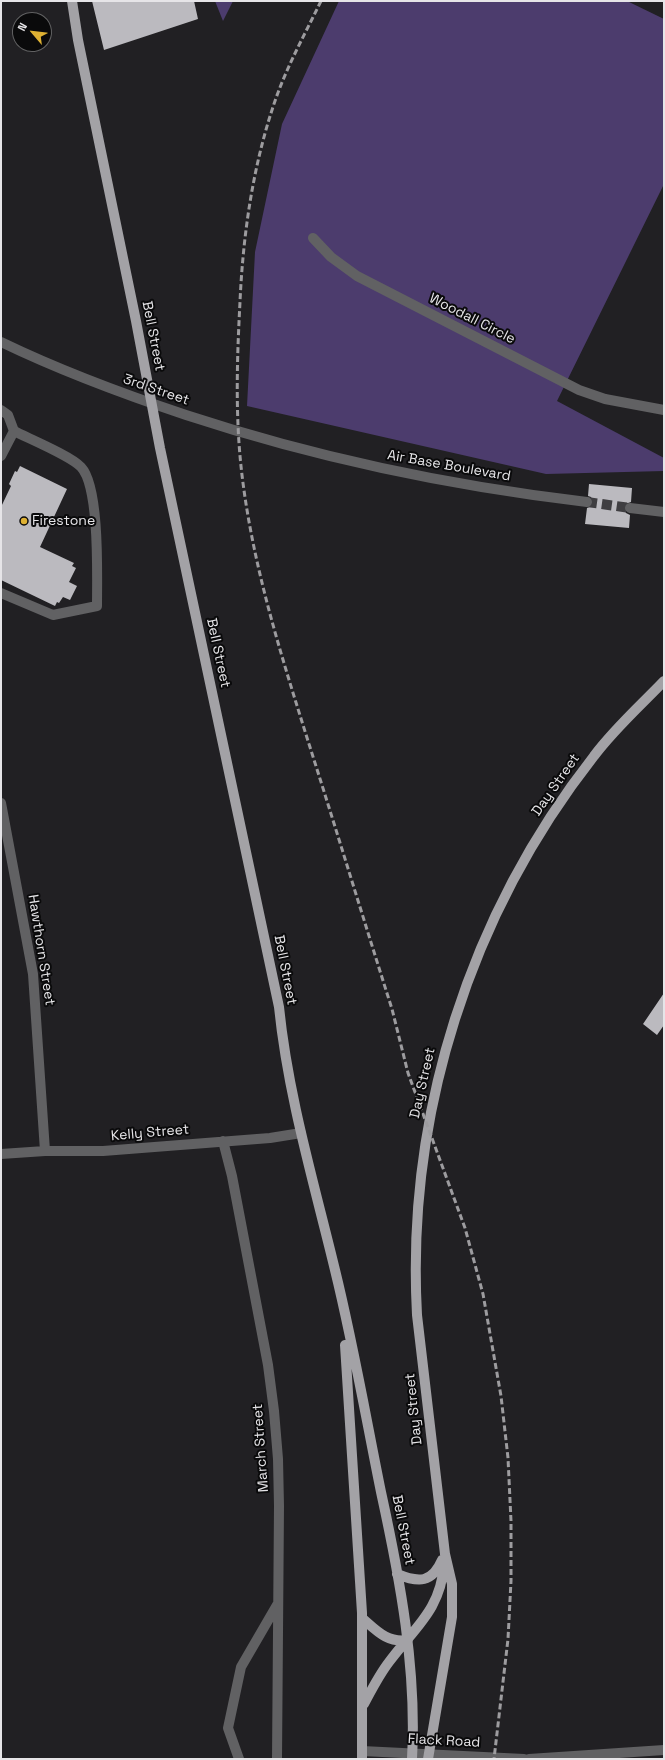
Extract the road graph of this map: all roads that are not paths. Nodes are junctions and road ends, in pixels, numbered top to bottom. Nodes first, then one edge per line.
1 (72, 1) edge
2 (313, 238) dead end
3 (1, 342) edge
4 (1, 410) edge
5 (664, 410) edge
6 (14, 431) junction
7 (308, 451) joint
8 (1, 456) edge
9 (587, 502) tunnel mouth
10 (630, 508) tunnel mouth
11 (664, 512) edge
12 (1, 593) edge
13 (664, 682) edge
14 (1, 803) edge
15 (301, 1132) junction
16 (223, 1141) junction
17 (45, 1151) junction
18 (1, 1154) edge
19 (343, 1310) junction
20 (445, 1554) junction
21 (397, 1574) junction
22 (277, 1605) junction
23 (362, 1618) junction
24 (408, 1640) junction
25 (363, 1705) junction
26 (664, 1750) edge
27 (362, 1755) edge
28 (412, 1756) edge
29 (429, 1756) edge
30 (239, 1759) edge
31 (277, 1759) edge
32 (524, 1759) edge
33 (530, 1759) edge

1 - 15 main road, Bell Street
2 - 5 street, Woodall Circle
3 - 7 street, 3rd Street
4 - 6 street
6 - 8 street
6 - 12 street
7 - 9 street, Air Base Boulevard
10 - 11 street
13 - 20 main road, Day Street
14 - 17 street, Hawthorn Street
15 - 16 street, Kelly Street
15 - 19 main road, Bell Street
16 - 17 street, Kelly Street
16 - 22 street, March Street
17 - 18 street, Kelly Street
19 - 21 main road, Bell Street
19 - 23 main road, Bell Street
20 - 21 main road
20 - 24 main road, Day Street
20 - 29 main road, Day Street
21 - 24 main road, Bell Street
22 - 30 street
22 - 31 street, March Street
23 - 24 main road
23 - 25 main road, Bell Street
24 - 25 main road, Day Street
24 - 28 main road, Bell Street
25 - 27 main road, Bell Street
26 - 33 street
27 - 28 street, Flack Road
28 - 29 street, Flack Road
29 - 32 street, Flack Road

